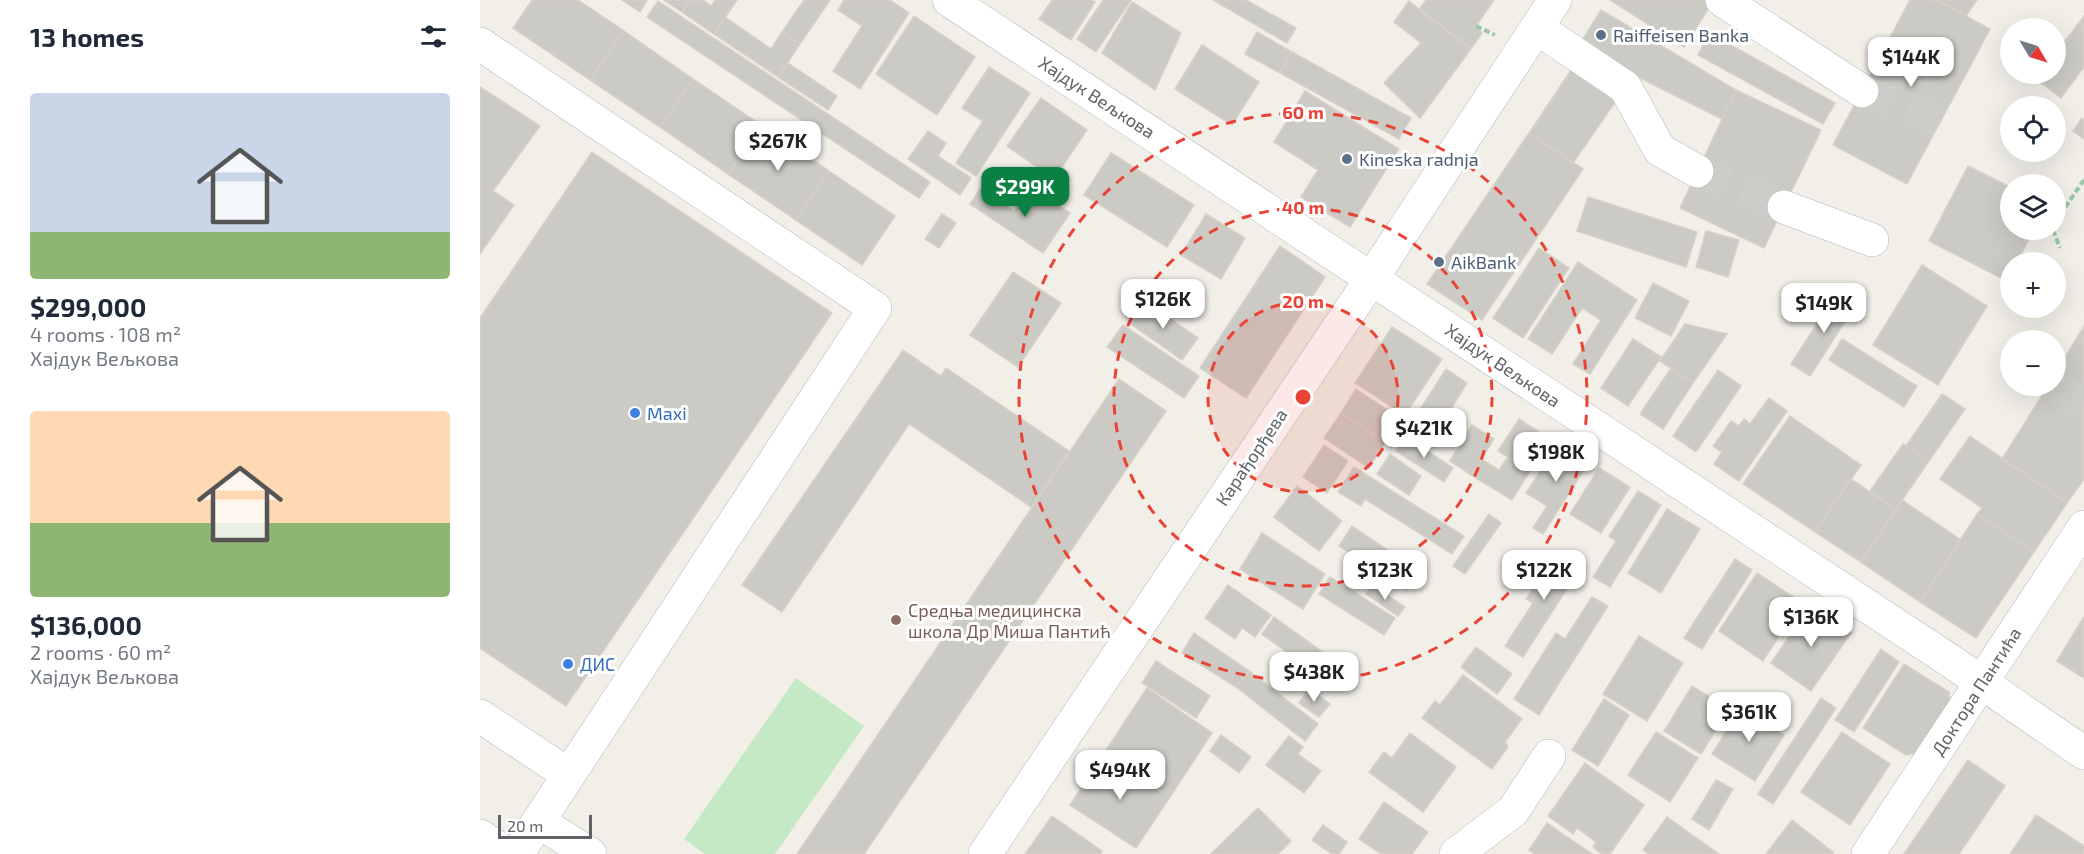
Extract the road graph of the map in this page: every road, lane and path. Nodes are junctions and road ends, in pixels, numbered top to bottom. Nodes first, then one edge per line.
1 (949, 0) edge
2 (1555, 0) edge
3 (1722, 0) edge
4 (1537, 28) junction
5 (480, 44) edge
6 (1862, 91) tunnel mouth
7 (1697, 171) tunnel mouth
8 (2084, 180) edge
9 (2066, 206) edge
10 (1784, 207) tunnel mouth
11 (1872, 240) dead end
12 (2057, 240) edge
13 (2060, 248) dead end
14 (1372, 278) junction
15 (2084, 527) edge
16 (1982, 682) junction
17 (480, 716) edge
18 (2084, 753) edge
19 (1549, 756) dead end
20 (569, 775) junction
21 (539, 822) junction
22 (480, 836) edge
23 (507, 854) edge
24 (517, 854) edge
25 (590, 854) edge
26 (986, 854) edge
27 (1456, 854) edge
28 (1868, 854) edge

1 - 14 street, Хајдук Вељкова
2 - 4 street, Карађорђева
3 - 6 street
4 - 7 street
4 - 14 street, Карађорђева
5 - 20 street
8 - 9 path
10 - 11 street
12 - 13 path
14 - 16 street, Хајдук Вељкова
14 - 26 street, Карађорђева
15 - 16 street, Доктора Пантића
16 - 18 street, Хајдук Вељкова
16 - 28 street, Доктора Пантића
17 - 20 street
19 - 27 street
20 - 21 street
21 - 24 street
21 - 25 street
22 - 23 street

